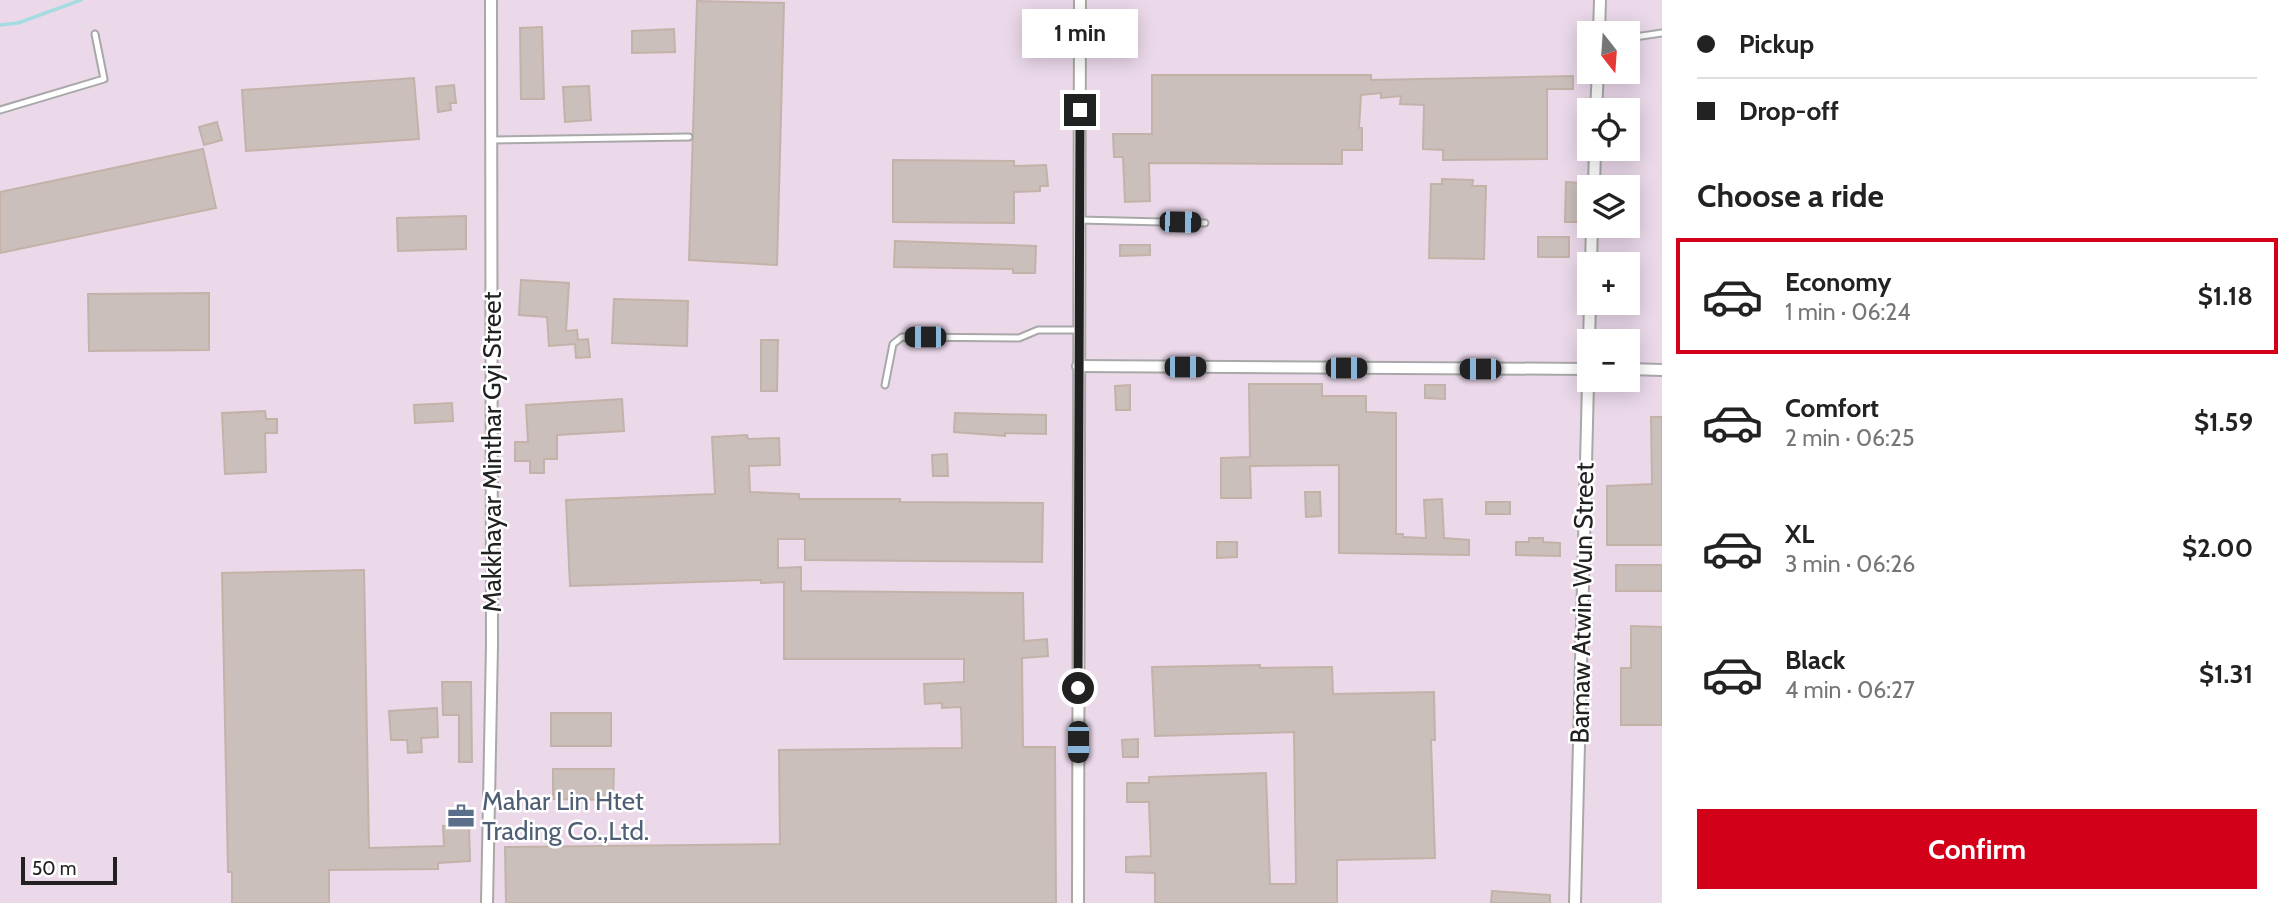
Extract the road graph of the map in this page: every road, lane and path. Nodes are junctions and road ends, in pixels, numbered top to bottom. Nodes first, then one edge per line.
1 (491, 0) edge
2 (1080, 0) edge
3 (1600, 0) edge
4 (1599, 21) edge
5 (1662, 33) edge
6 (95, 34) dead end
7 (1640, 36) edge
8 (0, 110) edge
9 (690, 137) dead end
10 (491, 140) junction
11 (1079, 220) junction
12 (1205, 223) dead end
13 (1078, 330) junction
14 (1078, 366) junction
15 (1577, 369) edge
16 (1640, 369) edge
17 (1662, 370) edge
18 (885, 385) dead end
19 (1587, 392) edge
20 (487, 903) edge
21 (1079, 903) edge
22 (1576, 903) edge

1 - 10 street, Makkhayar Minthar Gyi Street
2 - 11 street
3 - 4 street
5 - 7 lane
6 - 8 lane
9 - 10 lane
10 - 20 street, Makkhayar Minthar Gyi Street
11 - 12 lane
11 - 13 street
13 - 14 street
13 - 18 lane
14 - 15 street
14 - 21 street
16 - 17 street
19 - 22 street, Bamaw Atwin Wun Street

